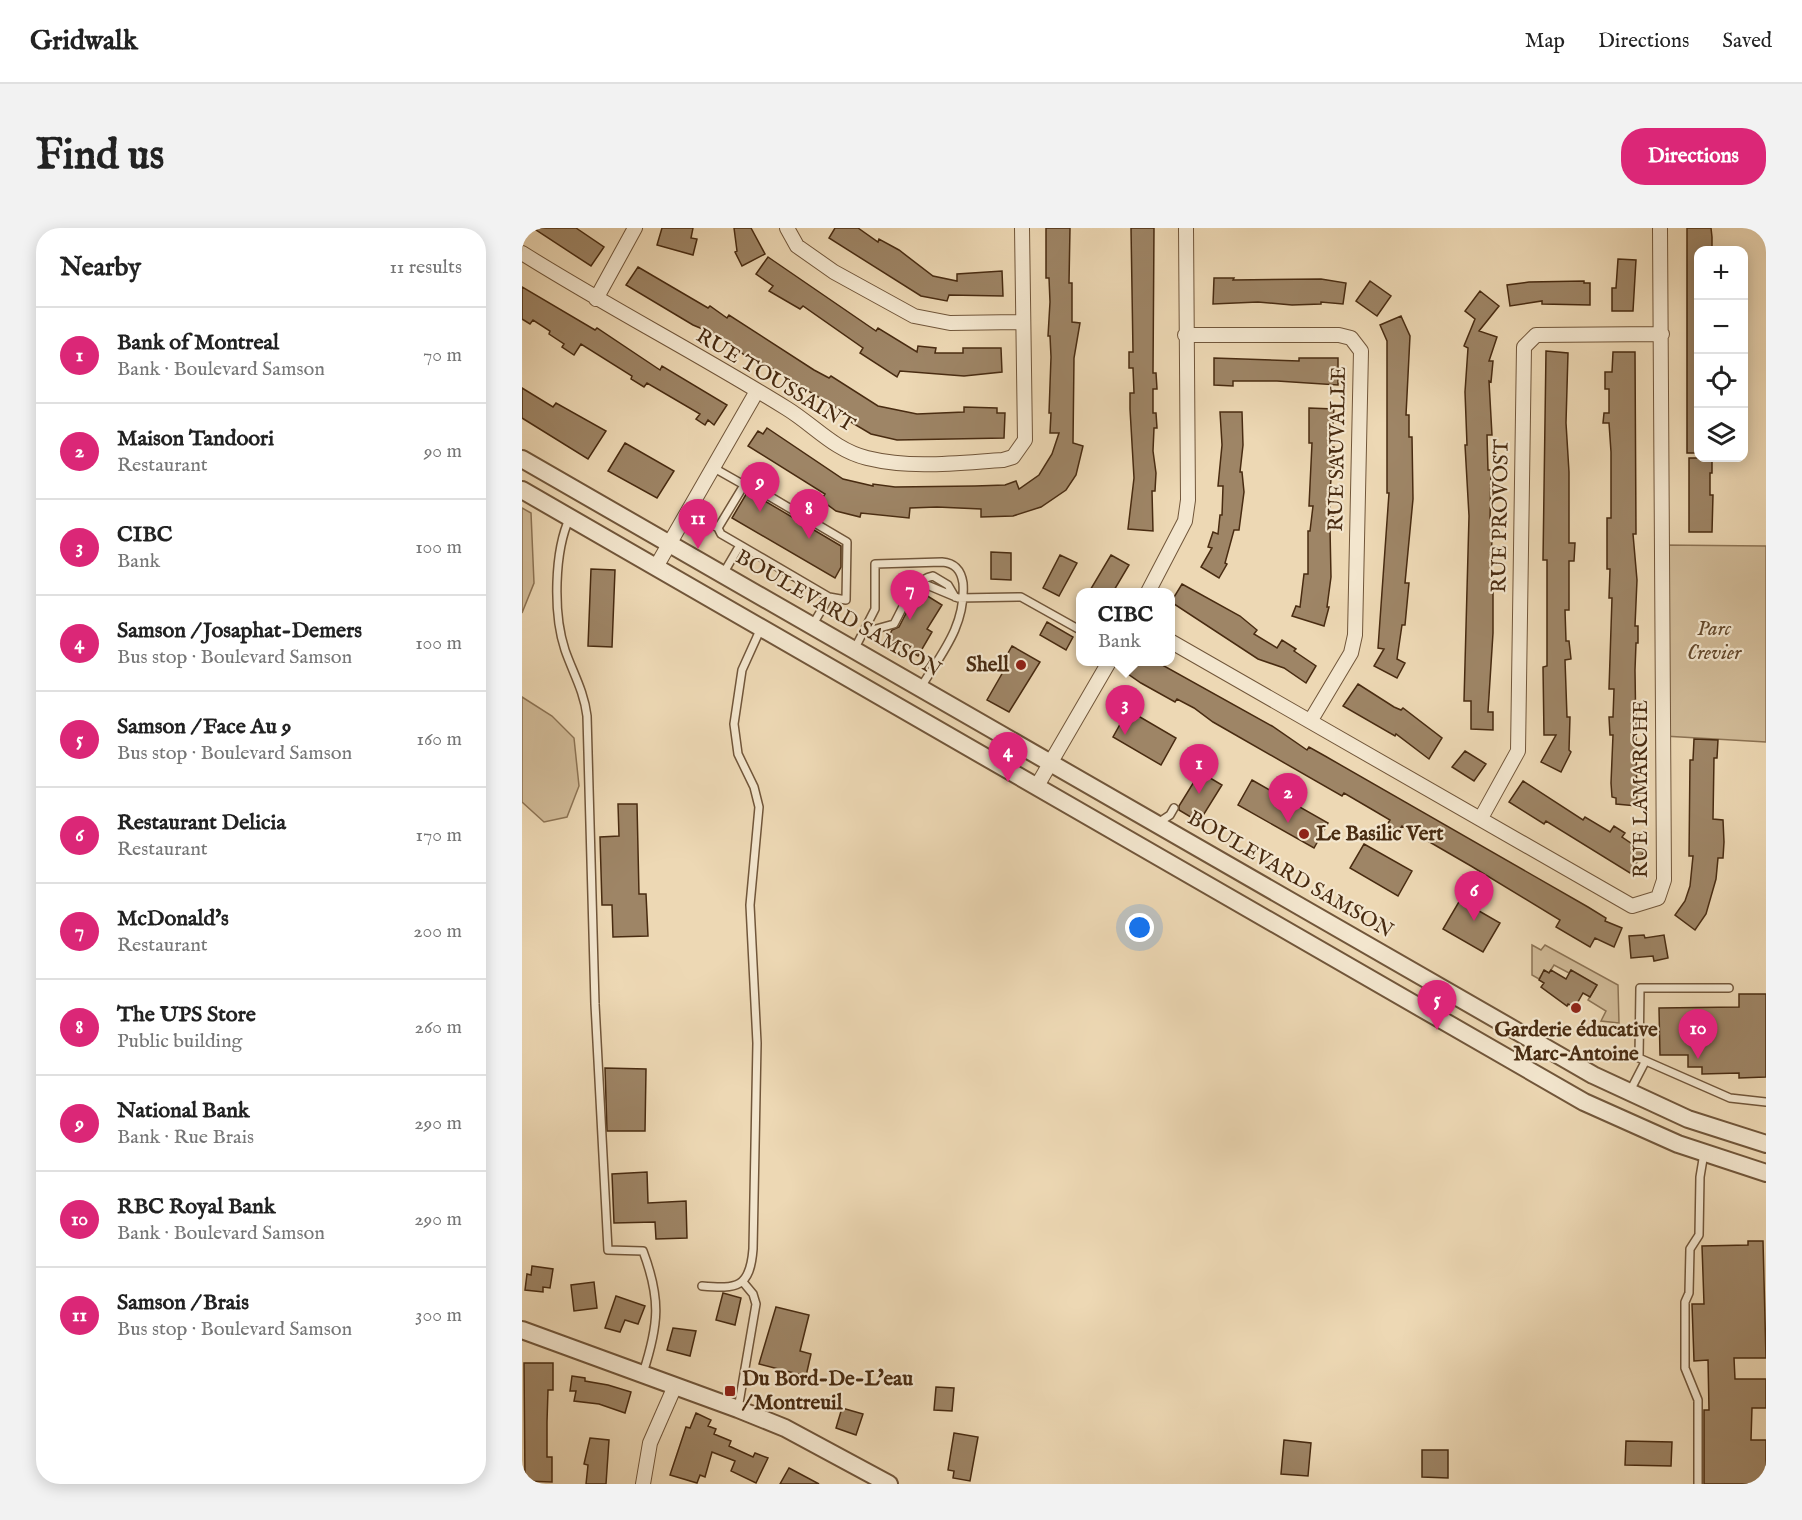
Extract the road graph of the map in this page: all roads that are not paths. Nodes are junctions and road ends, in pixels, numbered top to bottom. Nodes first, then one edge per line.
1 (635, 228) edge
2 (787, 228) edge
3 (1022, 228) edge
4 (1186, 228) edge
5 (1660, 228) edge
6 (522, 253) edge
7 (596, 299) junction
8 (1023, 322) junction
9 (1662, 334) junction
10 (1185, 335) junction
11 (757, 392) junction
12 (522, 459) edge
13 (714, 468) junction
14 (744, 485) junction
15 (522, 490) edge
16 (688, 511) junction
17 (570, 517) junction
18 (718, 528) junction
19 (669, 544) junction
20 (740, 545) junction
21 (656, 567) junction
22 (723, 574) junction
23 (1150, 588) edge
24 (829, 597) junction
25 (964, 598) junction
26 (812, 626) junction
27 (761, 628) junction
28 (1076, 628) edge
29 (865, 632) junction
30 (1175, 644) edge
31 (854, 650) junction
32 (1107, 666) edge
33 (921, 688) junction
34 (1311, 720) junction
35 (1050, 763) junction
36 (1037, 786) junction
37 (1174, 808) dead end
38 (1481, 818) junction
39 (1155, 824) junction
40 (1729, 988) dead end
41 (1645, 1062) junction
42 (1629, 1094) junction
43 (1766, 1102) edge
44 (1766, 1144) edge
45 (1704, 1153) junction
46 (1766, 1173) edge
47 (743, 1282) junction
48 (702, 1286) dead end
49 (522, 1330) edge
50 (643, 1374) junction
51 (675, 1386) junction
52 (738, 1409) junction
53 (643, 1484) edge
54 (889, 1484) edge
55 (1698, 1484) edge

1 - 7 street
2 - 8 street
3 - 8 street, RUE TOUSSAINT
4 - 10 street
5 - 9 street, RUE LAMARCHE
6 - 7 street, RUE TOUSSAINT
7 - 11 street, RUE TOUSSAINT
8 - 11 street, RUE TOUSSAINT
9 - 38 street, RUE PROVOST
9 - 38 street, RUE LAMARCHE
10 - 23 street
10 - 34 street, RUE SAUVALLE
11 - 13 street
12 - 19 street, BOULEVARD SAMSON
13 - 14 lane
13 - 16 street
14 - 18 lane
14 - 24 lane
15 - 17 street
16 - 18 lane
16 - 19 street
17 - 21 street
17 - 50 lane
18 - 20 lane
19 - 21 street
19 - 22 street, BOULEVARD SAMSON
20 - 22 lane
20 - 24 lane
21 - 27 street
22 - 26 street, BOULEVARD SAMSON
24 - 26 lane
25 - 28 lane
25 - 29 lane
25 - 29 lane
25 - 33 lane
26 - 31 street, BOULEVARD SAMSON
27 - 36 street
27 - 47 lane
29 - 31 lane
30 - 34 street, RUE LAMARCHE
31 - 33 street, BOULEVARD SAMSON
32 - 35 street
33 - 35 street, BOULEVARD SAMSON
34 - 38 street, RUE LAMARCHE
35 - 36 street
35 - 39 street, BOULEVARD SAMSON
36 - 45 street
37 - 39 lane
39 - 42 street, BOULEVARD SAMSON
40 - 41 lane
41 - 42 lane
41 - 43 lane
42 - 44 street, BOULEVARD SAMSON
45 - 46 street
45 - 55 lane
47 - 48 lane
47 - 52 lane
49 - 50 street
50 - 51 street
51 - 52 street
51 - 53 street
52 - 54 street

